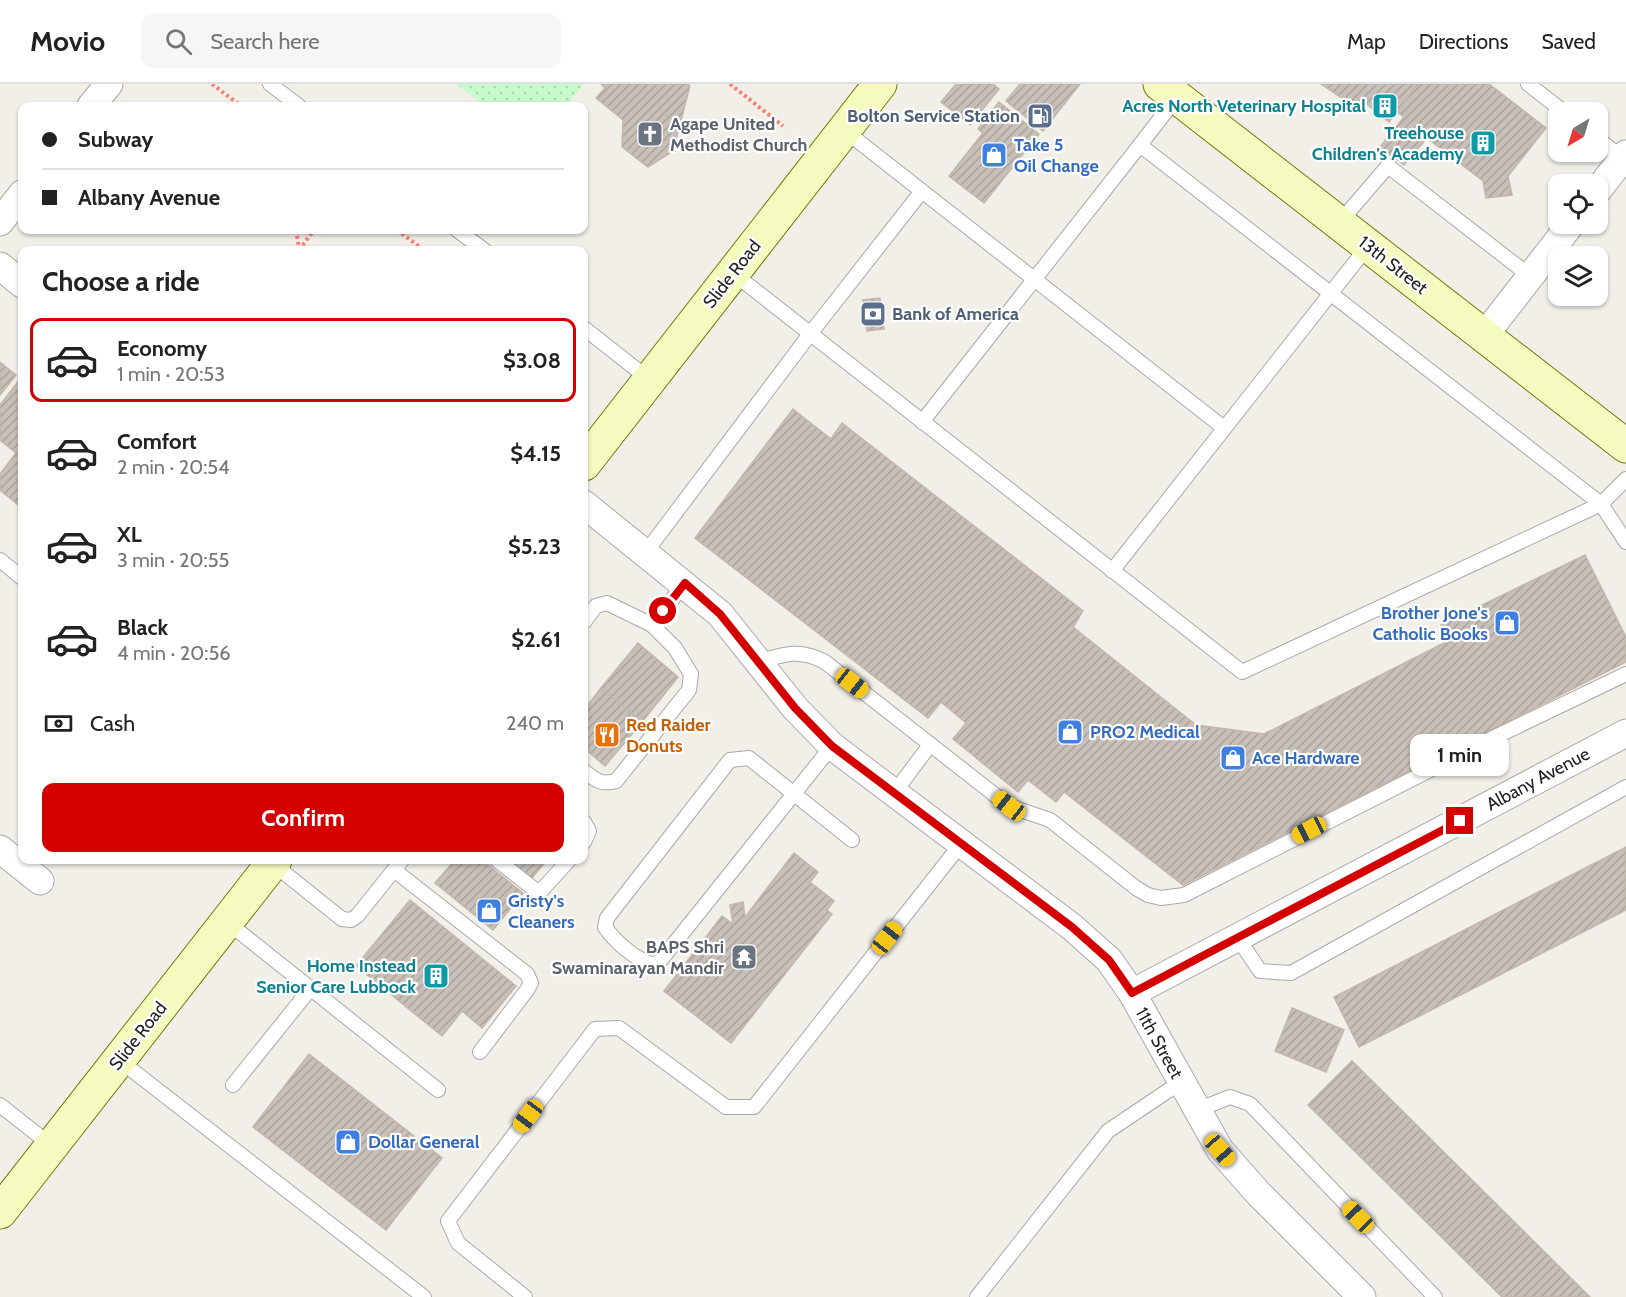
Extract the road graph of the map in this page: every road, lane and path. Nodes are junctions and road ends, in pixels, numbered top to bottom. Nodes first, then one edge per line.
1 (109, 84) edge
2 (212, 84) edge
3 (270, 84) edge
4 (730, 84) edge
5 (880, 84) edge
6 (1528, 84) edge
7 (1168, 91) edge
8 (94, 102) edge
9 (236, 102) edge
10 (294, 102) edge
11 (1551, 102) edge
12 (783, 126) dead end
13 (844, 130) junction
14 (1140, 145) junction
15 (1608, 146) edge
16 (1625, 158) edge
17 (1608, 178) edge
18 (922, 191) junction
19 (18, 199) edge
20 (0, 222) edge
21 (1339, 223) junction
22 (311, 234) edge
23 (402, 234) edge
24 (462, 234) edge
25 (1563, 234) edge
26 (301, 246) edge
27 (419, 246) edge
28 (479, 246) edge
29 (1368, 246) junction
30 (0, 266) edge
31 (733, 273) junction
32 (1530, 276) junction
33 (1034, 279) junction
34 (18, 281) edge
35 (1330, 293) junction
36 (588, 331) edge
37 (810, 334) junction
38 (1484, 336) junction
39 (650, 380) junction
40 (922, 422) junction
41 (1224, 428) junction
42 (1626, 446) edge
43 (588, 459) edge
44 (1626, 479) edge
45 (1601, 504) junction
46 (588, 507) edge
47 (1626, 542) edge
48 (646, 552) junction
49 (0, 560) edge
50 (1112, 571) junction
51 (18, 575) edge
52 (685, 583) junction
53 (588, 617) edge
54 (652, 626) junction
55 (759, 662) junction
56 (1626, 674) edge
57 (1624, 739) edge
58 (930, 745) junction
59 (832, 746) junction
60 (588, 774) edge
61 (1626, 787) edge
62 (894, 793) junction
63 (794, 794) junction
64 (852, 840) dead end
65 (961, 844) junction
66 (0, 849) edge
67 (18, 863) edge
68 (19, 864) edge
69 (272, 864) edge
70 (278, 864) edge
71 (502, 864) edge
72 (565, 864) edge
73 (398, 865) edge
74 (40, 881) dead end
75 (227, 922) junction
76 (1237, 937) junction
77 (310, 988) junction
78 (1132, 993) junction
79 (480, 1052) dead end
80 (119, 1060) junction
81 (1181, 1082) junction
82 (233, 1085) dead end
83 (438, 1090) dead end
84 (0, 1105) edge
85 (1197, 1110) junction
86 (52, 1146) junction
87 (0, 1212) edge
88 (424, 1297) edge
89 (525, 1297) edge
90 (977, 1297) edge
91 (1362, 1297) edge
92 (1436, 1297) edge

1 - 8 street
2 - 9 path
3 - 10 lane
4 - 12 path
5 - 13 main road, Slide Road
6 - 11 lane
7 - 14 lane
7 - 21 main road, 13th Street
13 - 18 lane
13 - 31 main road, Slide Road
14 - 33 lane
14 - 35 lane
15 - 16 lane
16 - 17 street
18 - 33 lane
18 - 37 lane
19 - 20 street
21 - 29 main road, 13th Street
21 - 32 lane
22 - 26 path
23 - 27 path
24 - 28 lane
25 - 32 street
29 - 35 lane
29 - 38 main road, 13th Street
30 - 34 street
31 - 37 lane
31 - 39 main road, Slide Road
32 - 38 street
33 - 40 lane
33 - 41 lane
35 - 41 lane
35 - 45 lane
36 - 39 lane
37 - 40 lane
37 - 48 lane
38 - 42 main road, 13th Street
39 - 43 main road, Slide Road
40 - 50 lane
41 - 50 lane
44 - 45 lane
45 - 47 lane
45 - 50 lane
46 - 48 street, 11th Street
48 - 52 street, 11th Street
49 - 51 lane
52 - 54 lane
52 - 55 street, 11th Street
53 - 54 lane
54 - 60 lane
55 - 58 lane
55 - 59 street, 11th Street
56 - 58 lane
57 - 76 street, Albany Avenue
58 - 62 lane
59 - 62 street, 11th Street
59 - 63 lane
61 - 76 lane
62 - 65 street, 11th Street
63 - 63 lane
63 - 64 lane
65 - 78 street, 11th Street
65 - 89 lane
66 - 67 street
68 - 74 street
69 - 75 main road, Slide Road
70 - 73 lane
71 - 72 lane
73 - 79 lane
75 - 77 lane
75 - 80 main road, Slide Road
76 - 78 street, Albany Avenue
77 - 82 lane
77 - 83 lane
78 - 81 street, 11th Street
80 - 86 main road, Slide Road
80 - 88 lane
81 - 85 street, 11th Street
81 - 90 lane
84 - 86 lane
85 - 91 street, 11th Street
85 - 92 lane
86 - 87 main road, Slide Road

